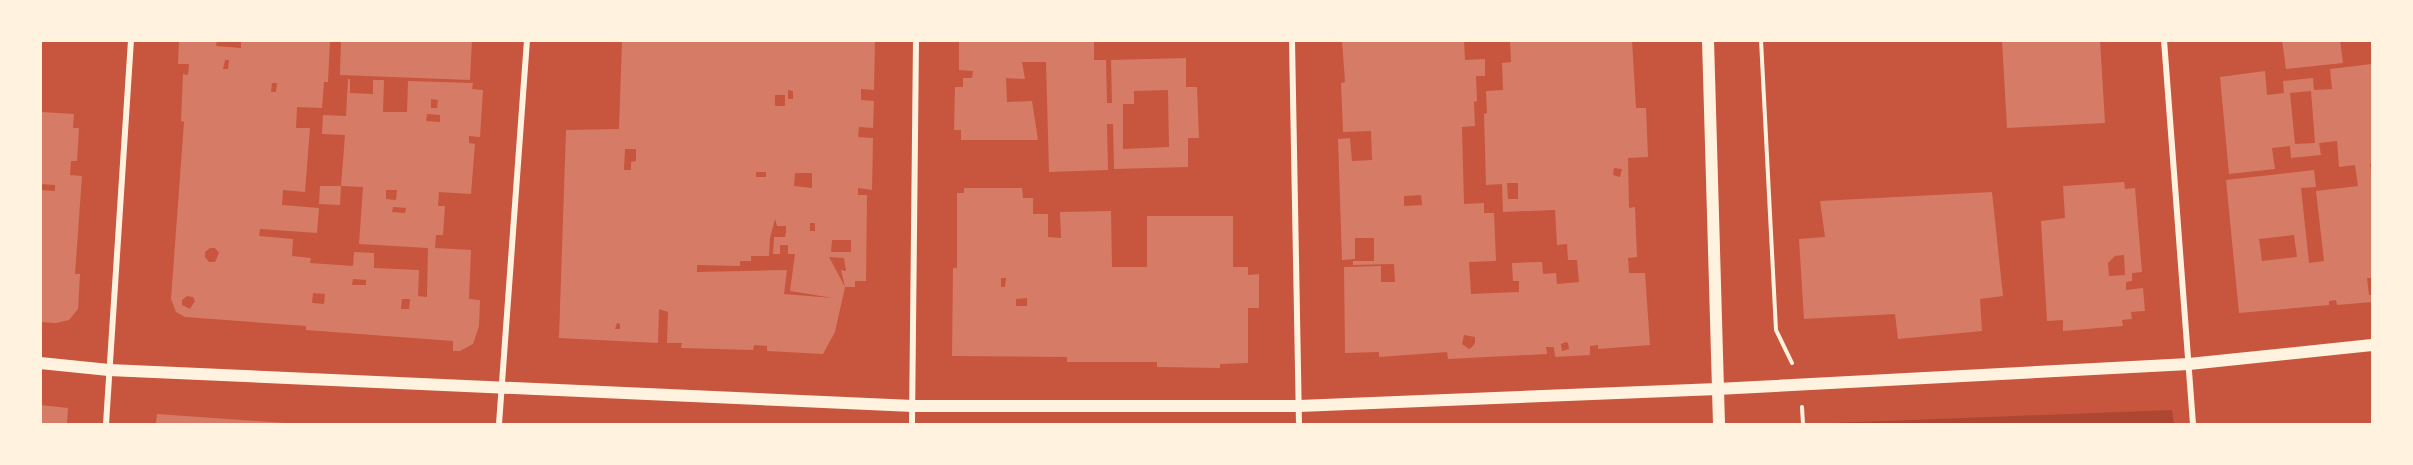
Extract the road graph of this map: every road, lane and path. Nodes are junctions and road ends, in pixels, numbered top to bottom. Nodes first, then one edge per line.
1 (131, 40) edge
2 (526, 40) edge
3 (916, 40) edge
4 (1292, 40) edge
5 (1708, 40) edge
6 (1761, 40) edge
7 (2164, 40) edge
8 (2373, 345) edge
9 (40, 363) edge
10 (2189, 364) junction
11 (109, 370) junction
12 (1801, 384) junction
13 (500, 387) junction
14 (1718, 388) junction
15 (913, 406) junction
16 (1299, 406) junction
17 (106, 424) edge
18 (499, 424) edge
19 (912, 424) edge
20 (1299, 424) edge
21 (1719, 424) edge
22 (1803, 424) edge
23 (2193, 424) edge

1 - 11 street
2 - 13 street
3 - 15 street
4 - 16 street
5 - 14 main road
6 - 12 path
7 - 10 street
8 - 10 main road
9 - 11 main road
10 - 12 main road
10 - 23 street
11 - 13 main road
11 - 17 street
12 - 14 main road
12 - 22 path
13 - 15 main road
13 - 18 street
14 - 16 main road
14 - 21 main road
15 - 16 main road
15 - 19 street
16 - 20 street

